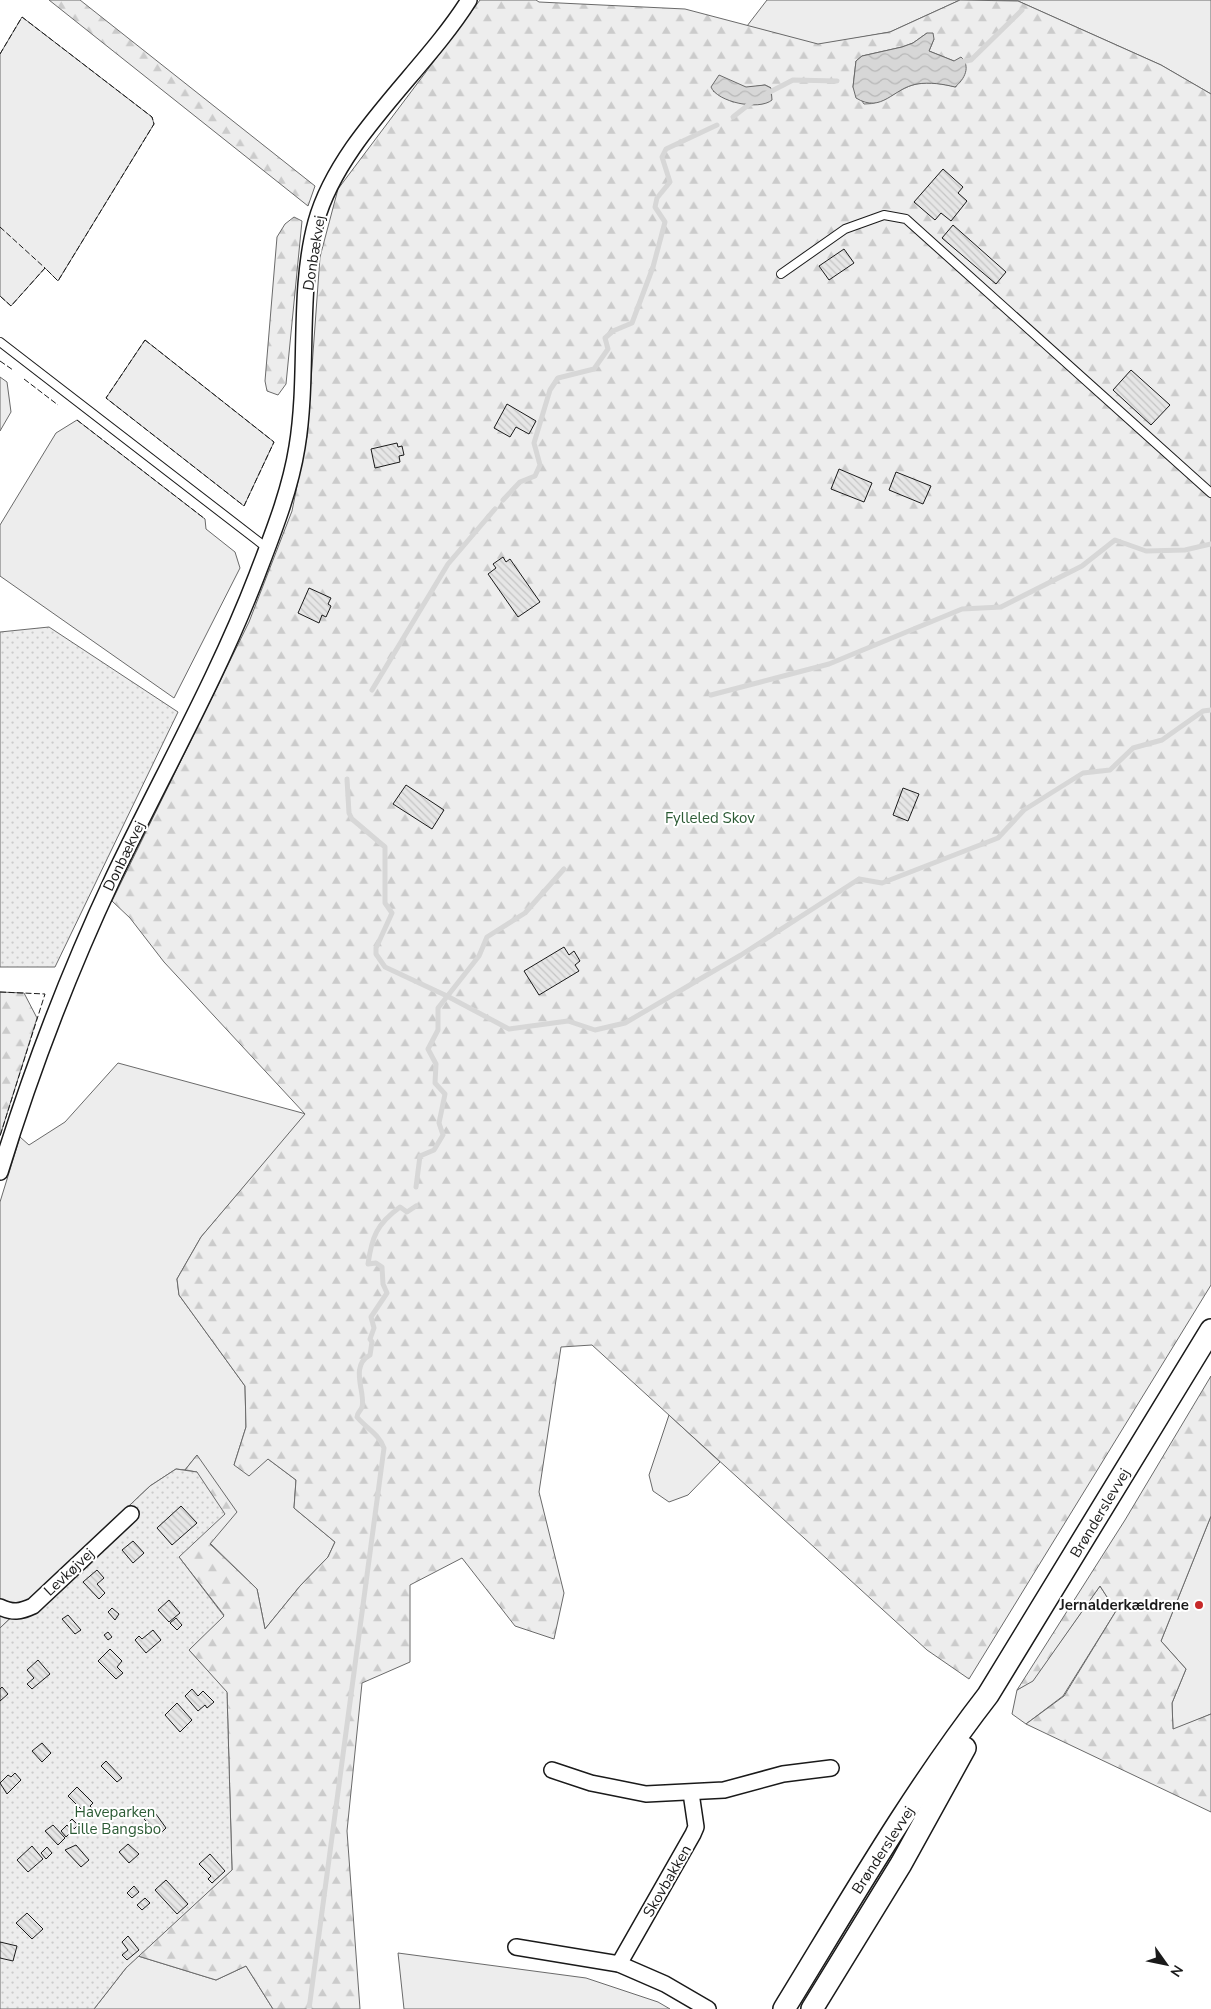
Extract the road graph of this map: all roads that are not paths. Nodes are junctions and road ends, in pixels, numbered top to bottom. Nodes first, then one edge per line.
1 (468, 0) edge
2 (781, 274) dead end
3 (0, 342) edge
4 (1211, 493) edge
5 (267, 548) junction
6 (0, 1172) edge
7 (1208, 1340) edge
8 (131, 1514) dead end
9 (0, 1607) edge
10 (988, 1695) junction
11 (831, 1768) dead end
12 (552, 1770) dead end
13 (691, 1793) junction
14 (516, 1947) dead end
15 (619, 1964) junction
16 (708, 2009) edge
17 (784, 2009) edge
18 (812, 2009) edge

1 - 5 street, Donbækvej
2 - 4 lane
3 - 5 lane
5 - 6 street, Donbækvej
7 - 10 main road, Brønderslevvej
8 - 9 street, Levkøjvej
10 - 17 main road, Brønderslevvej
10 - 18 main road, Brønderslevvej
11 - 13 street
12 - 13 street
13 - 15 street, Skovbakken
14 - 15 street
15 - 16 street

